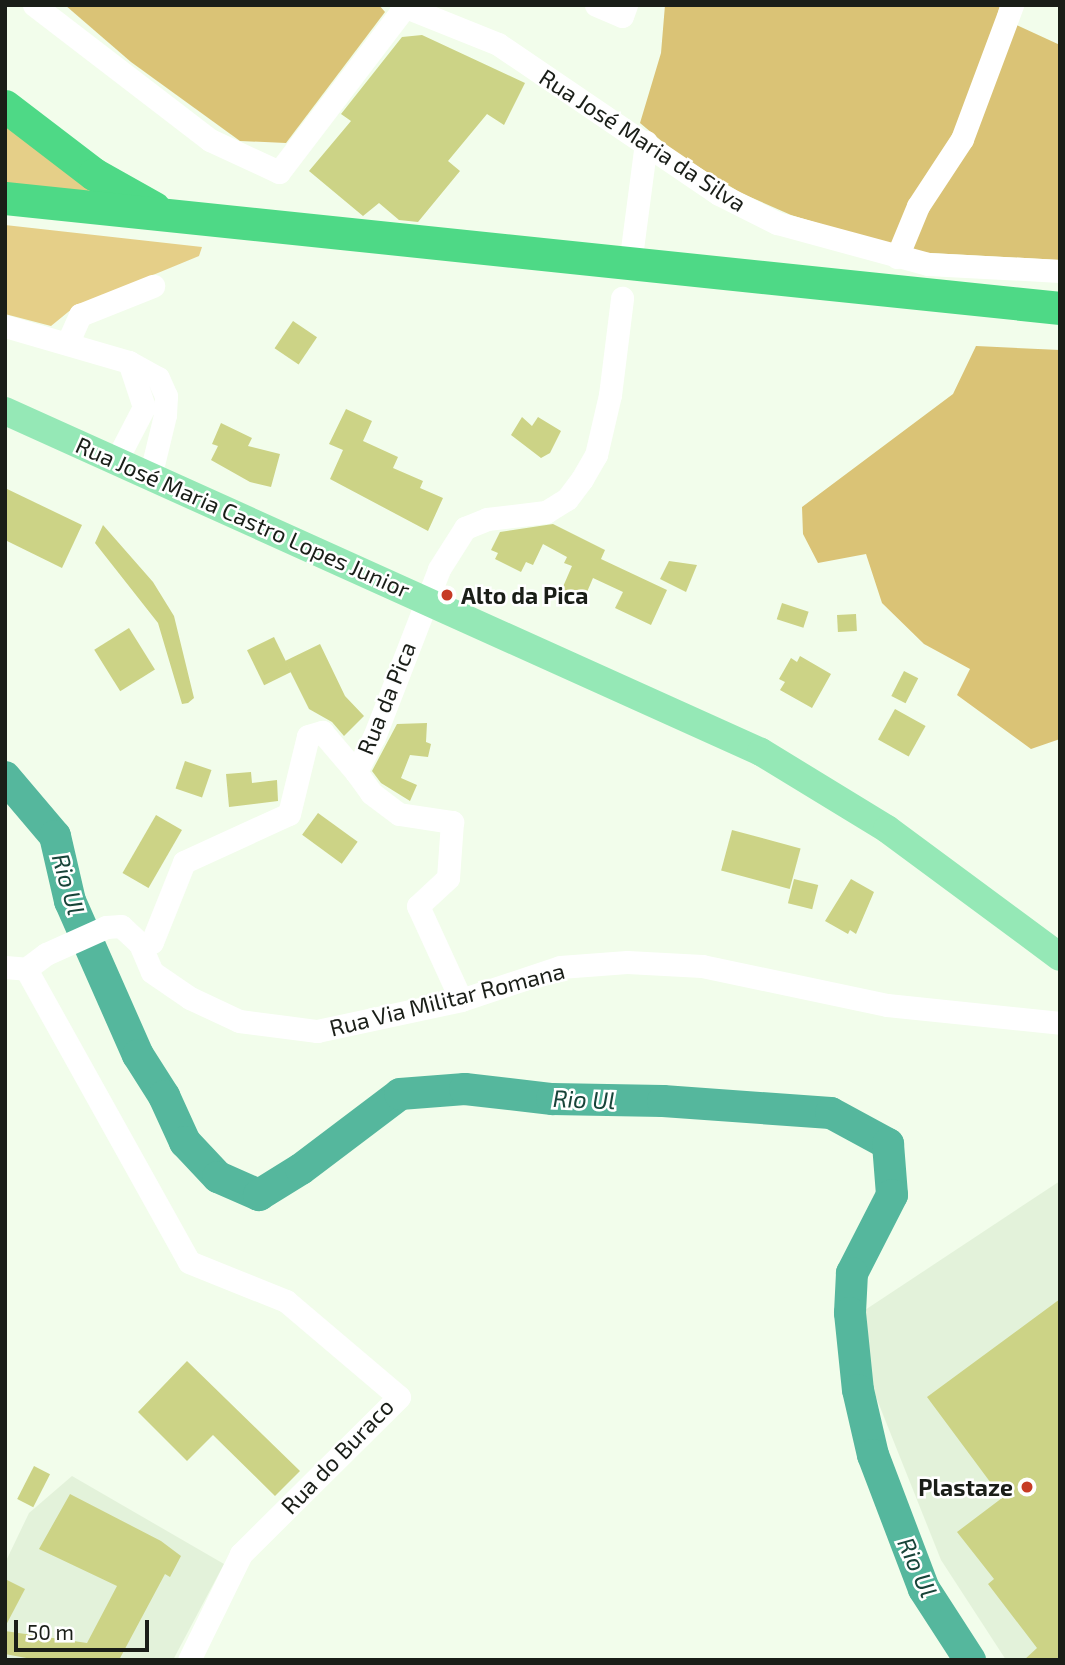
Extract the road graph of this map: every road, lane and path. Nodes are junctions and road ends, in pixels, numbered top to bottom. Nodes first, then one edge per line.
1 (34, 5) edge
2 (596, 5) edge
3 (626, 5) edge
4 (1012, 5) edge
5 (404, 6) edge
6 (5, 106) edge
7 (646, 142) junction
8 (5, 198) edge
9 (5, 213) edge
10 (172, 216) junction
11 (632, 249) dead end
12 (897, 257) junction
13 (1060, 271) edge
14 (153, 286) dead end
15 (622, 298) dead end
16 (1060, 308) edge
17 (1060, 323) edge
18 (5, 326) edge
19 (68, 342) junction
20 (129, 362) junction
21 (5, 411) edge
22 (116, 461) junction
23 (150, 477) junction
24 (426, 598) junction
25 (356, 772) junction
26 (140, 944) junction
27 (1060, 957) edge
28 (15, 968) edge
29 (461, 1000) junction
30 (1060, 1023) edge
31 (193, 1658) edge

1 - 5 street
2 - 3 street
4 - 12 street
5 - 7 street, Rua José Maria da Silva
6 - 10 highway
7 - 11 street
7 - 12 street, Rua José Maria da Silva
8 - 10 highway
9 - 17 highway
10 - 16 highway
12 - 13 street, Rua José Maria da Silva
14 - 19 street
15 - 24 street, Rua da Pica
18 - 19 street
19 - 20 street
20 - 22 street
20 - 23 street
21 - 22 main road, Rua José Maria Castro Lopes Junior
22 - 23 main road, Rua José Maria Castro Lopes Junior
23 - 24 main road, Rua José Maria Castro Lopes Junior
24 - 25 street, Rua da Pica
24 - 27 main road, Rua José Maria Castro Lopes Junior
25 - 26 street, Rua da Pica
25 - 29 street
26 - 28 street
26 - 29 street, Rua Via Militar Romana
28 - 31 street, Rua do Buraco
29 - 30 street, Rua Via Militar Romana

